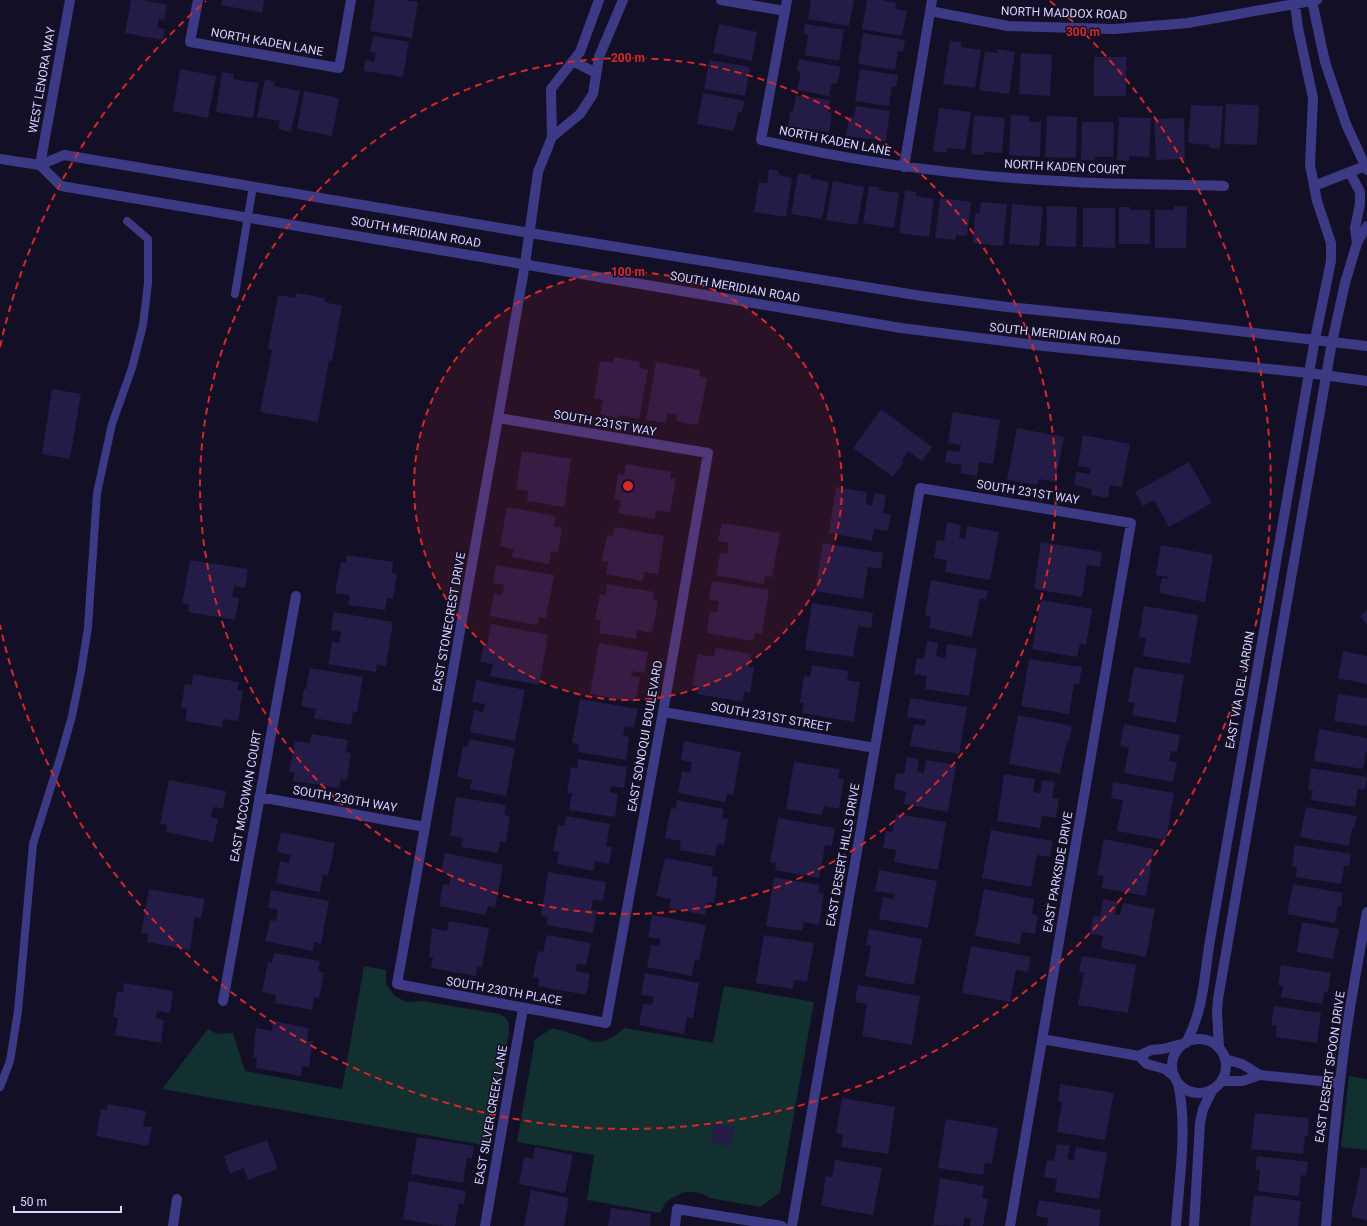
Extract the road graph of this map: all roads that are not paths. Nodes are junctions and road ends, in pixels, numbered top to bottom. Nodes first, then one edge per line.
1 (70, 0) edge
2 (198, 0) edge
3 (351, 0) edge
4 (599, 0) edge
5 (623, 0) edge
6 (721, 0) edge
7 (787, 0) edge
8 (932, 0) edge
9 (1314, 0) edge
10 (1295, 4) junction
11 (785, 11) junction
12 (930, 11) junction
13 (573, 61) junction
14 (596, 73) junction
15 (552, 137) junction
16 (0, 159) edge
17 (40, 164) junction
18 (904, 167) junction
19 (1366, 168) edge
20 (1350, 173) junction
21 (253, 186) junction
22 (1224, 186) dead end
23 (1314, 186) junction
24 (248, 217) junction
25 (127, 221) dead end
26 (1367, 226) edge
27 (530, 233) junction
28 (1356, 243) junction
29 (525, 264) junction
30 (235, 294) dead end
31 (1315, 339) junction
32 (1332, 342) junction
33 (1367, 346) edge
34 (1309, 373) junction
35 (1327, 376) junction
36 (1367, 381) edge
37 (498, 418) junction
38 (708, 453) joint
39 (920, 488) joint
40 (1131, 523) joint
41 (296, 596) dead end
42 (663, 712) junction
43 (874, 748) junction
44 (260, 797) junction
45 (425, 827) junction
46 (1367, 912) edge
47 (397, 984) joint
48 (223, 1001) dead end
49 (523, 1008) junction
50 (606, 1023) joint
51 (1042, 1039) junction
52 (1186, 1043) junction
53 (1219, 1048) junction
54 (1139, 1056) junction
55 (1225, 1059) junction
56 (1260, 1074) junction
57 (1176, 1080) junction
58 (1222, 1081) junction
59 (1340, 1083) junction
60 (0, 1087) edge
61 (1213, 1089) junction
62 (177, 1199) dead end
63 (173, 1226) edge
64 (485, 1226) edge
65 (675, 1226) edge
66 (782, 1226) edge
67 (792, 1226) edge
68 (1010, 1226) edge
69 (1176, 1226) edge
70 (1194, 1226) edge
71 (1326, 1226) edge

1 - 17 street, WEST LENORA WAY
2 - 3 street, NORTH KADEN LANE
4 - 13 street
5 - 14 street
6 - 11 street
7 - 11 street
8 - 12 street
9 - 10 street, NORTH MADDOX ROAD
9 - 19 street
10 - 12 street, NORTH MADDOX ROAD
10 - 23 street, EAST VIA DEL JARDIN
11 - 18 street, NORTH KADEN LANE
12 - 18 street
13 - 14 street
13 - 15 street
14 - 15 street
15 - 27 street, EAST STONECREST DRIVE
16 - 17 street, SOUTH MERIDIAN ROAD
17 - 21 street, SOUTH MERIDIAN ROAD
17 - 24 street, SOUTH MERIDIAN ROAD
18 - 22 street, NORTH KADEN COURT
19 - 20 street
20 - 23 street
20 - 28 street
21 - 24 lane
21 - 27 street, SOUTH MERIDIAN ROAD
23 - 31 street, EAST VIA DEL JARDIN
24 - 29 street, SOUTH MERIDIAN ROAD
24 - 30 lane
25 - 60 lane
26 - 28 street
27 - 29 street, EAST STONECREST DRIVE
27 - 31 street, SOUTH MERIDIAN ROAD
28 - 32 street
29 - 34 street, SOUTH MERIDIAN ROAD
29 - 37 street, EAST STONECREST DRIVE
31 - 32 street, SOUTH MERIDIAN ROAD
31 - 34 street, EAST VIA DEL JARDIN
32 - 33 street, SOUTH MERIDIAN ROAD
32 - 35 street
34 - 35 street, SOUTH MERIDIAN ROAD
34 - 52 street, EAST VIA DEL JARDIN
35 - 36 street, SOUTH MERIDIAN ROAD
35 - 53 street
37 - 38 street, SOUTH 231ST WAY
37 - 45 street, EAST STONECREST DRIVE
38 - 42 street, EAST SONOQUI BOULEVARD
39 - 40 street, SOUTH 231ST WAY
39 - 43 street, EAST DESERT HILLS DRIVE
40 - 51 street, EAST PARKSIDE DRIVE
41 - 44 street, EAST MCCOWAN COURT
42 - 43 street, SOUTH 231ST STREET
42 - 50 street, EAST SONOQUI BOULEVARD
43 - 67 street, EAST DESERT HILLS DRIVE
44 - 45 street, SOUTH 230TH WAY
44 - 48 street, EAST MCCOWAN COURT
45 - 47 street, EAST STONECREST DRIVE
46 - 59 street, EAST DESERT SPOON DRIVE
47 - 49 street, SOUTH 230TH PLACE
49 - 50 street, SOUTH 230TH PLACE
49 - 64 street, EAST SILVER CREEK LANE
51 - 54 street
51 - 68 street, EAST PARKSIDE DRIVE
52 - 53 street
52 - 54 street
52 - 57 street
53 - 55 street
54 - 57 street
55 - 56 street
55 - 58 street
56 - 58 street
56 - 59 street
57 - 61 street
57 - 69 street
58 - 61 street
59 - 71 street, EAST DESERT SPOON DRIVE
61 - 70 street
62 - 63 street
65 - 66 street

